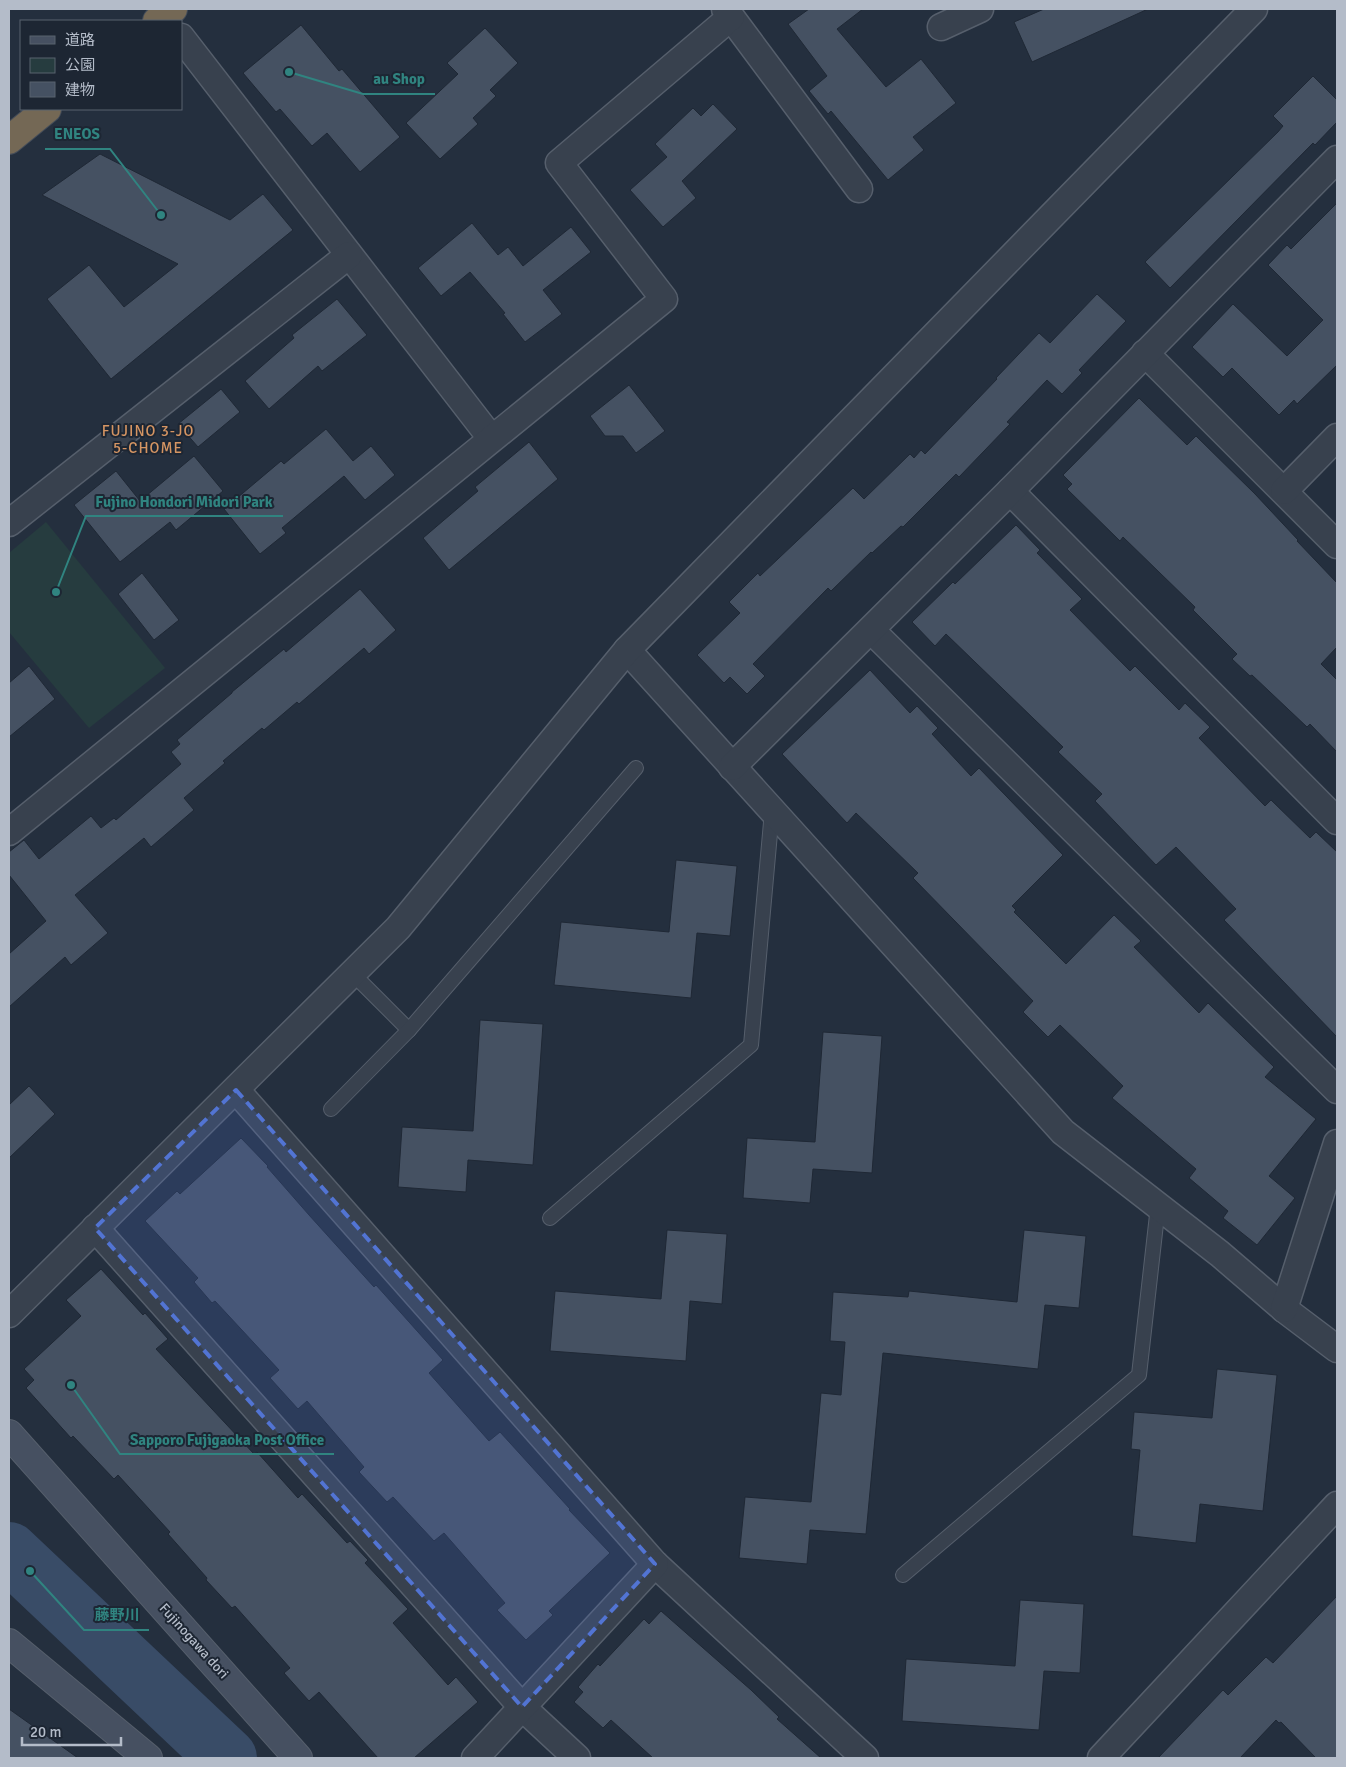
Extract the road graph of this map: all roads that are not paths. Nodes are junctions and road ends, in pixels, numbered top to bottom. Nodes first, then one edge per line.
1 (980, 9) edge
2 (1254, 9) edge
3 (728, 13) edge
4 (941, 27) dead end
5 (182, 38) edge
6 (47, 110) edge
7 (9, 140) edge
8 (1337, 159) edge
9 (859, 189) dead end
10 (349, 254) junction
11 (1145, 353) junction
12 (1337, 437) edge
13 (491, 438) junction
14 (1010, 491) junction
15 (1284, 491) junction
16 (9, 523) edge
17 (1337, 546) edge
18 (871, 630) junction
19 (627, 650) junction
20 (732, 767) junction
21 (636, 768) dead end
22 (772, 811) junction
23 (1337, 821) edge
24 (9, 832) edge
25 (352, 973) junction
26 (409, 1030) junction
27 (236, 1090) junction
28 (1337, 1090) edge
29 (331, 1109) dead end
30 (1337, 1142) edge
31 (1158, 1206) junction
32 (550, 1218) dead end
33 (95, 1228) junction
34 (1284, 1308) junction
35 (9, 1314) edge
36 (1337, 1349) edge
37 (9, 1434) edge
38 (1337, 1505) edge
39 (655, 1564) junction
40 (902, 1575) dead end
41 (9, 1643) edge
42 (522, 1707) junction
43 (148, 1758) edge
44 (298, 1758) edge
45 (475, 1758) edge
46 (577, 1758) edge
47 (865, 1758) edge
48 (1101, 1758) edge

1 - 4 street
2 - 19 street
3 - 9 street
3 - 13 street
5 - 10 street
6 - 7 highway
8 - 11 street
10 - 13 street
10 - 16 street
11 - 14 street
11 - 15 street
12 - 15 street
13 - 24 street
14 - 18 street
14 - 23 street
15 - 17 street
18 - 20 street
18 - 28 street
19 - 20 street
19 - 25 street
20 - 22 street
21 - 26 lane
22 - 31 street
22 - 32 lane
25 - 26 lane
25 - 27 street
26 - 29 lane
27 - 33 street
27 - 39 street
30 - 34 street
31 - 34 street
31 - 40 lane
33 - 35 street
33 - 42 street
34 - 36 street
37 - 44 street, Fujinogawa dori
38 - 48 street
39 - 42 street
39 - 47 street
41 - 43 street
42 - 45 street
42 - 46 street

